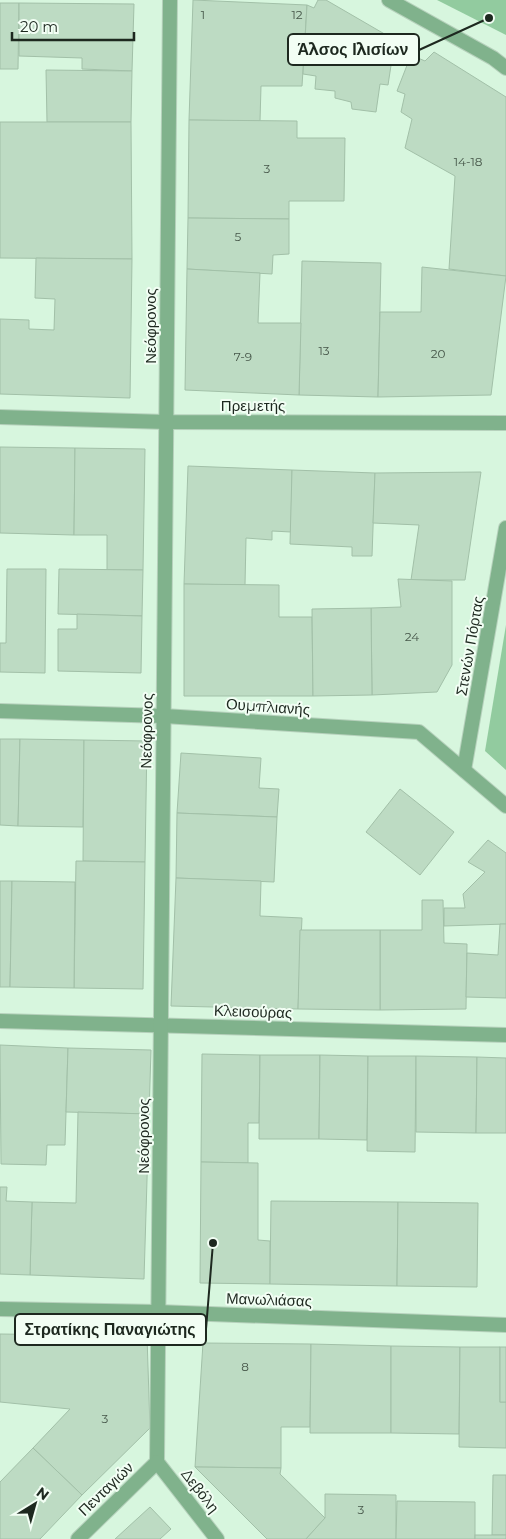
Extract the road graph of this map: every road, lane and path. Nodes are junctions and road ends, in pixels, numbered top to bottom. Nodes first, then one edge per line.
1 (170, 0) edge
2 (389, 0) edge
3 (506, 68) edge
4 (0, 417) edge
5 (166, 422) junction
6 (506, 423) edge
7 (506, 528) edge
8 (0, 711) edge
9 (164, 716) junction
10 (464, 770) junction
11 (506, 806) edge
12 (0, 1021) edge
13 (161, 1026) junction
14 (506, 1036) edge
15 (0, 1309) edge
16 (158, 1312) junction
17 (506, 1325) edge
18 (157, 1462) junction
19 (78, 1539) edge
20 (217, 1539) edge

1 - 5 street, Νεόφρονος
2 - 3 street
4 - 5 street, Πρεμετής
5 - 6 street, Πρεμετής
5 - 9 street, Νεόφρονος
7 - 10 street, Στενών Πόρτας
8 - 9 street, Ουμπλιανής
9 - 10 street, Ουμπλιανής
9 - 13 street, Νεόφρονος
10 - 11 street, Ουμπλιανής
12 - 13 street, Κλεισούρας
13 - 14 street, Κλεισούρας
13 - 16 street, Νεόφρονος
15 - 16 street, Μανωλιάσας
16 - 17 street, Μανωλιάσας
16 - 18 street, Νεόφρονος
18 - 19 street, Πενταγιών
18 - 20 street, Δεβόλη

